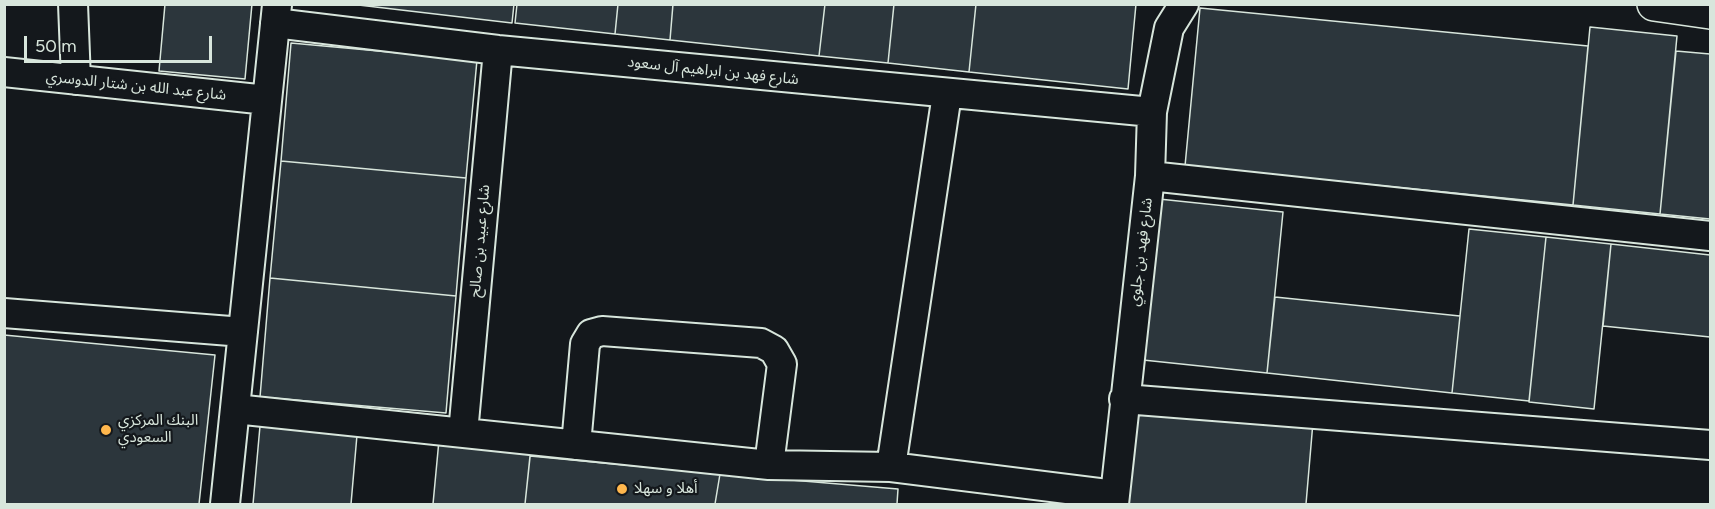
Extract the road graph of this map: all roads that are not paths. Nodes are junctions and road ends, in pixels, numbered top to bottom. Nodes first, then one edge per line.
1 (73, 4) edge
2 (1184, 4) edge
3 (1654, 4) edge
4 (1710, 12) edge
5 (276, 14) edge
6 (498, 50) junction
7 (4, 72) edge
8 (76, 80) junction
9 (947, 94) junction
10 (267, 100) junction
11 (1152, 112) junction
12 (1150, 176) junction
13 (1710, 236) edge
14 (4, 313) edge
15 (243, 332) junction
16 (1124, 399) junction
17 (235, 409) junction
18 (463, 433) junction
19 (576, 445) junction
20 (1710, 445) edge
21 (769, 465) junction
22 (891, 467) junction
23 (1115, 500) edge
24 (225, 504) edge

1 - 8 street
2 - 11 street, شارع فهد بن جلوي
3 - 4 main road
5 - 6 street, شارع فهد بن ابراهيم آل سعود
5 - 10 street
6 - 9 street, شارع فهد بن ابراهيم آل سعود
6 - 18 street, شارع عبيد بن صالح
7 - 8 street, شارع عبد الله بن شتار الدوسري
8 - 10 street, شارع عبد الله بن شتار الدوسري
9 - 11 street, شارع فهد بن ابراهيم آل سعود
9 - 22 street
10 - 15 street
11 - 12 street, شارع فهد بن جلوي
12 - 13 street
12 - 16 street, شارع فهد بن جلوي
14 - 15 street
15 - 17 street
16 - 20 street
16 - 23 street, شارع فهد بن جلوي
17 - 18 street
17 - 24 street
18 - 19 street
19 - 21 street
19 - 21 street
21 - 22 street
22 - 23 street

